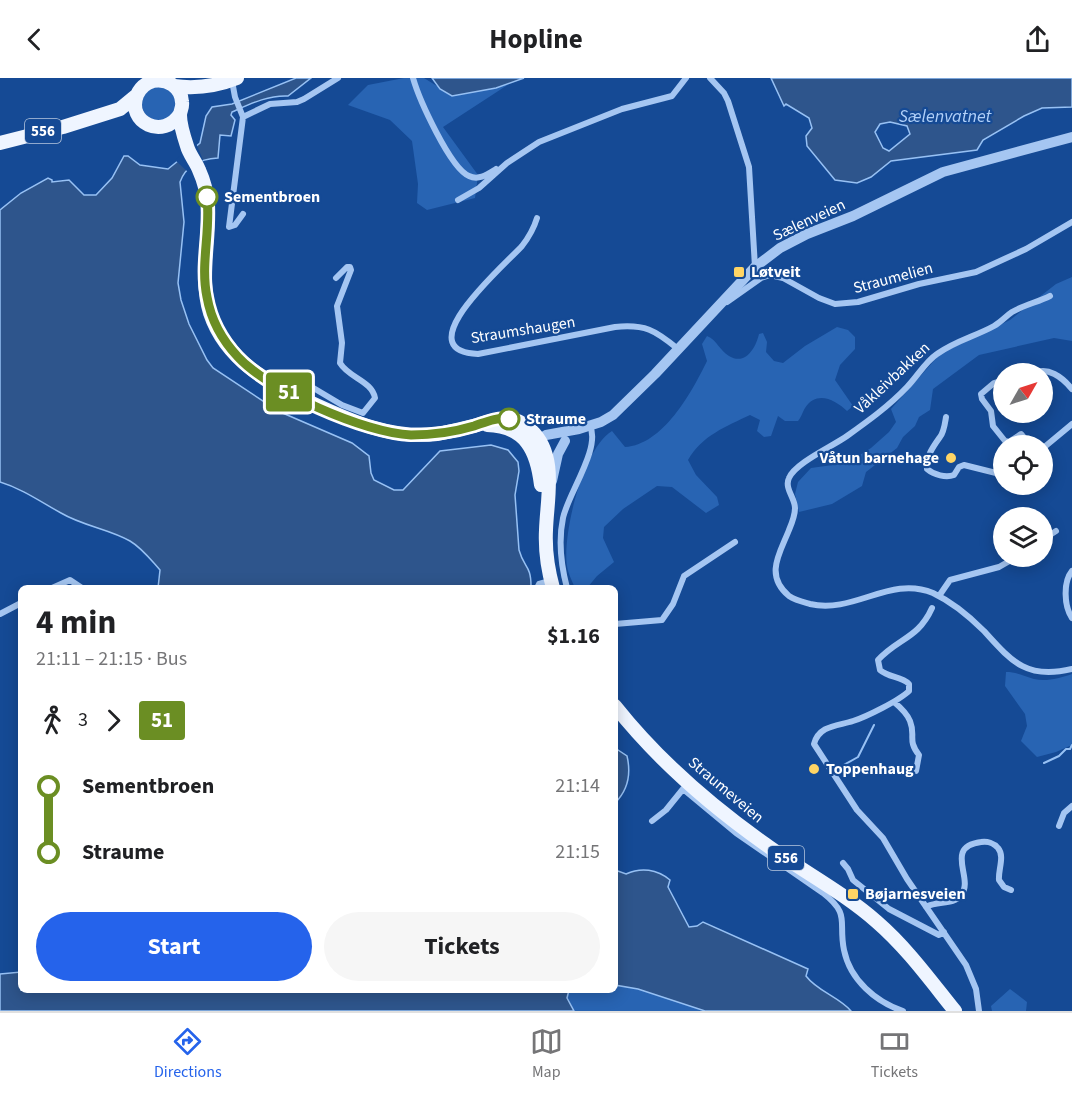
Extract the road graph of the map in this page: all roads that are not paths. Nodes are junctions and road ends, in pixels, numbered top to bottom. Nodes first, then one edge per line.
1 (338, 78) edge
2 (414, 78) edge
3 (686, 78) edge
4 (710, 78) edge
5 (229, 81) edge
6 (169, 82) edge
7 (140, 87) edge
8 (181, 111) junction
9 (243, 117) junction
10 (87, 118) junction
11 (144, 122) junction
12 (158, 127) junction
13 (1072, 137) edge
14 (0, 143) edge
15 (187, 147) junction
16 (507, 163) junction
17 (458, 200) dead end
18 (243, 214) dead end
19 (537, 218) dead end
20 (1072, 222) edge
21 (755, 267) junction
22 (336, 278) dead end
23 (1050, 296) dead end
24 (723, 301) junction
25 (678, 349) junction
26 (1053, 373) edge
27 (993, 384) edge
28 (1072, 389) edge
29 (294, 395) junction
30 (946, 417) dead end
31 (1072, 424) edge
32 (590, 426) junction
33 (579, 429) junction
34 (1001, 435) edge
35 (1053, 440) edge
36 (565, 441) junction
37 (538, 446) junction
38 (993, 472) edge
39 (549, 490) junction
40 (546, 529) junction
41 (1056, 531) dead end
42 (1053, 533) edge
43 (735, 542) dead end
44 (999, 567) edge
45 (1072, 571) edge
46 (552, 584) edge
47 (59, 585) edge
48 (78, 585) edge
49 (566, 585) edge
50 (939, 596) junction
51 (18, 605) edge
52 (932, 608) dead end
53 (0, 614) edge
54 (1072, 618) edge
55 (618, 624) edge
56 (1072, 669) edge
57 (894, 702) junction
58 (618, 709) edge
59 (916, 771) dead end
60 (1072, 806) edge
61 (652, 821) dead end
62 (1059, 826) dead end
63 (843, 863) dead end
64 (1011, 890) dead end
65 (927, 907) junction
66 (944, 932) junction
67 (903, 1011) edge
68 (955, 1011) edge
69 (979, 1011) edge

1 - 9 street
2 - 16 street
3 - 16 street
4 - 21 street
5 - 6 main road
5 - 8 main road
5 - 9 street
6 - 7 main road, 556
6 - 8 main road, 556
7 - 10 main road, 556
7 - 11 main road
8 - 12 main road
8 - 15 main road, 556
9 - 18 street
10 - 11 main road, 556
10 - 14 main road, 556
11 - 12 main road, 556
12 - 15 main road, 556
13 - 21 street, Sælenveien
15 - 29 main road, 556
16 - 17 street
19 - 25 street, Straumshaugen
20 - 24 street, Straumelien
21 - 24 street, Sælenveien
22 - 29 street
23 - 50 street, Våkleivbakken
24 - 25 street, Sælenveien
25 - 32 street, Sælenveien
26 - 28 street
27 - 34 street
29 - 37 main road, 556
30 - 38 street
31 - 35 street
32 - 33 street, Sælenveien
32 - 49 street
33 - 36 street, Sælenveien
33 - 37 street, Sælenveien
36 - 37 street, Sælenveien
36 - 39 street
37 - 39 main road
37 - 40 main road
39 - 40 main road
40 - 46 main road
41 - 42 street
43 - 55 street
44 - 50 street
45 - 54 street
47 - 48 street
50 - 56 street, Våkleivbakken
51 - 53 street
52 - 57 street
57 - 59 street
57 - 65 street
58 - 68 main road, Straumeveien / 556
60 - 62 street
61 - 67 street
63 - 66 street
64 - 65 street
65 - 66 street
66 - 69 street

